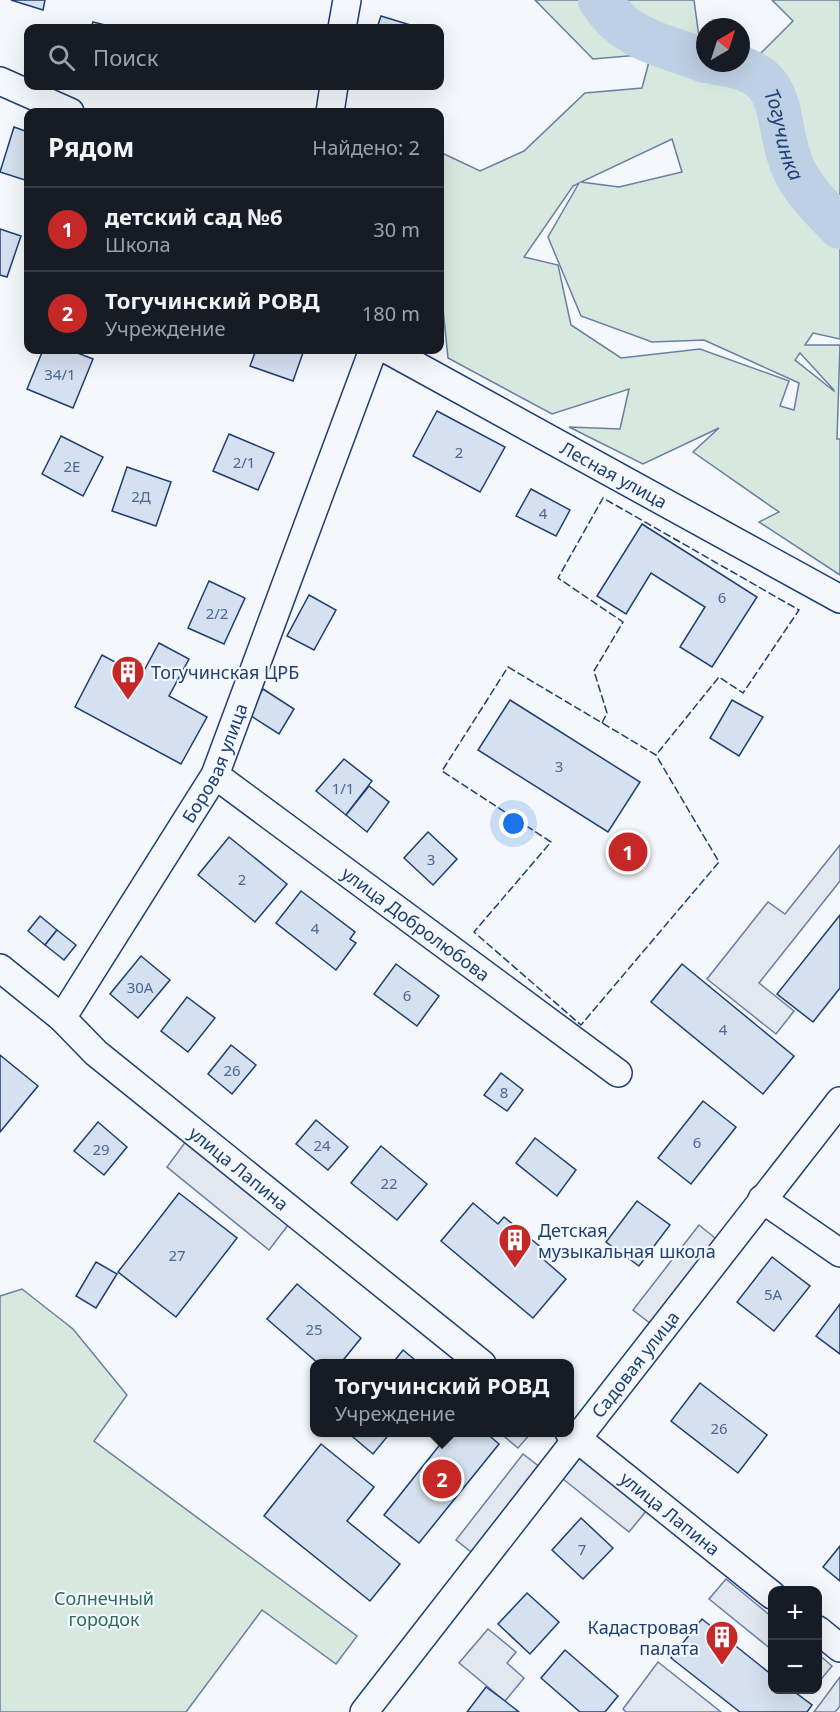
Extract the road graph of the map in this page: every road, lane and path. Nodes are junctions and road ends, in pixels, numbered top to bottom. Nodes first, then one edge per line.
1 (347, 0) edge
2 (343, 24) edge
3 (0, 81) edge
4 (333, 90) edge
5 (61, 108) edge
6 (331, 108) edge
7 (372, 354) edge
8 (395, 354) edge
9 (840, 599) edge
10 (215, 775) junction
11 (0, 968) edge
12 (62, 1018) junction
13 (618, 1073) dead end
14 (840, 1101) edge
15 (762, 1199) junction
16 (840, 1253) edge
17 (476, 1359) edge
18 (574, 1433) edge
19 (570, 1437) edge
20 (574, 1437) edge
21 (768, 1592) edge
22 (822, 1633) edge
23 (840, 1648) edge
24 (364, 1712) edge

1 - 2 street
3 - 5 street
4 - 6 street
7 - 10 street, Боровая улица
8 - 9 street, Лесная улица
10 - 12 street, Боровая улица
10 - 13 street, улица Добролюбова
11 - 12 street, улица Лапина
12 - 17 street, улица Лапина
14 - 15 street, Садовая улица
15 - 16 street
15 - 18 street, Садовая улица
19 - 24 street, Садовая улица
20 - 21 street, улица Лапина
22 - 23 street

